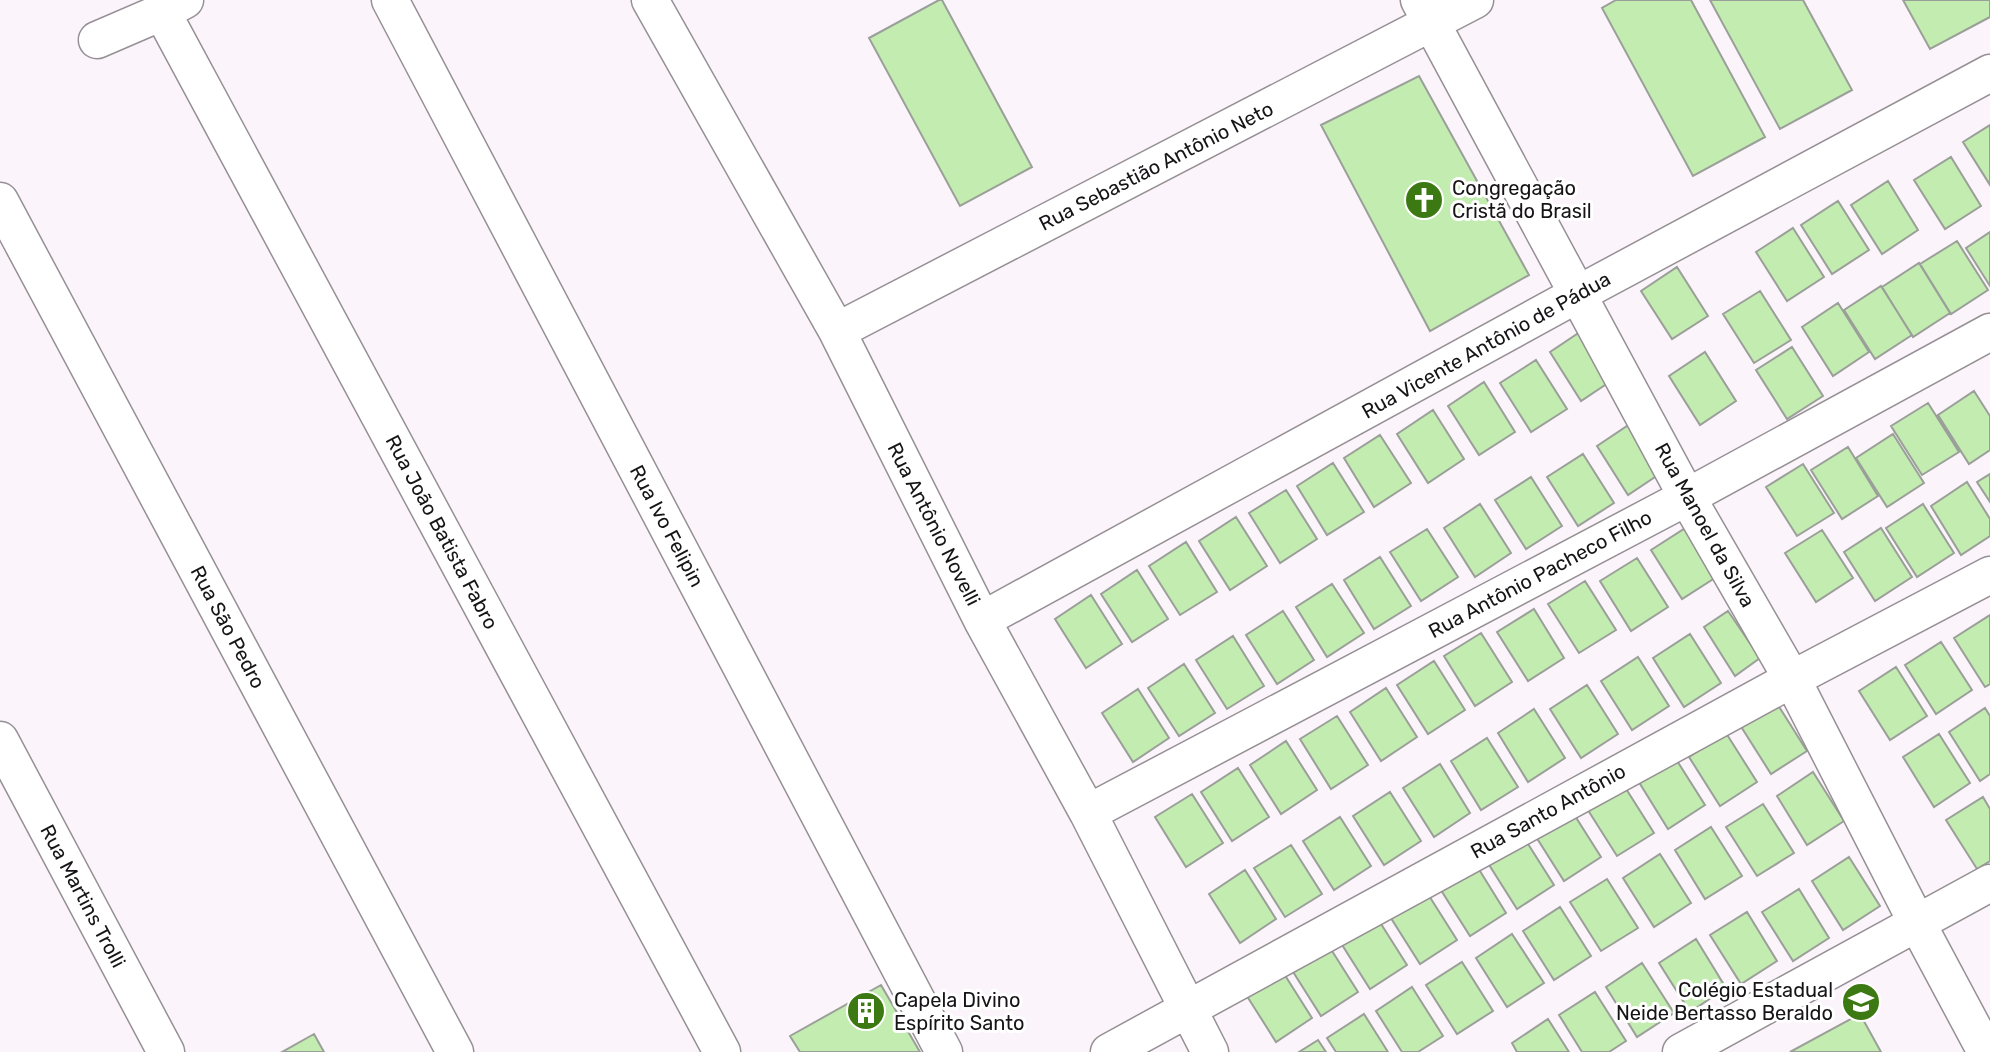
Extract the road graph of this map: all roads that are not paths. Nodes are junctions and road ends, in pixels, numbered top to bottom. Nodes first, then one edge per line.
1 (390, 0) edge
2 (650, 0) edge
3 (1475, 0) edge
4 (174, 6) edge
5 (1426, 12) edge
6 (97, 40) dead end
7 (1990, 73) edge
8 (0, 201) edge
9 (1578, 294) junction
10 (837, 331) junction
11 (1990, 332) edge
12 (1687, 497) junction
13 (1990, 575) edge
14 (982, 620) junction
15 (1792, 679) junction
16 (0, 740) edge
17 (1088, 813) junction
18 (1990, 883) edge
19 (1917, 923) junction
20 (1186, 1008) junction
21 (166, 1052) edge
22 (455, 1052) edge
23 (722, 1052) edge
24 (944, 1052) edge
25 (1109, 1052) edge
26 (1210, 1052) edge
27 (1681, 1052) edge
28 (1986, 1052) edge

1 - 24 street, Rua Ivo Felipin
2 - 10 street, Rua Antônio Novelli
3 - 5 street, Rua Sebastião Antônio Neto
4 - 6 street
4 - 23 street, Rua João Batista Fabro
5 - 9 street, Rua Manoel da Silva
5 - 10 street, Rua Sebastião Antônio Neto
7 - 9 street, Rua Vicente Antônio de Pádua
8 - 22 street, Rua São Pedro
9 - 12 street, Rua Manoel da Silva
9 - 14 street, Rua Vicente Antônio de Pádua
10 - 14 street, Rua Antônio Novelli
11 - 12 street, Rua Antônio Pacheco Filho
12 - 15 street, Rua Manoel da Silva
12 - 17 street, Rua Antônio Pacheco Filho
13 - 15 street, Rua Santo Antônio
14 - 17 street, Rua Antônio Novelli
15 - 19 street, Rua Manoel da Silva
15 - 20 street, Rua Santo Antônio
16 - 21 street, Rua Martins Trolli
17 - 20 street, Rua Antônio Novelli
18 - 19 street
19 - 27 street
19 - 28 street, Rua Manoel da Silva
20 - 25 street, Rua Santo Antônio
20 - 26 street, Rua Antônio Novelli

